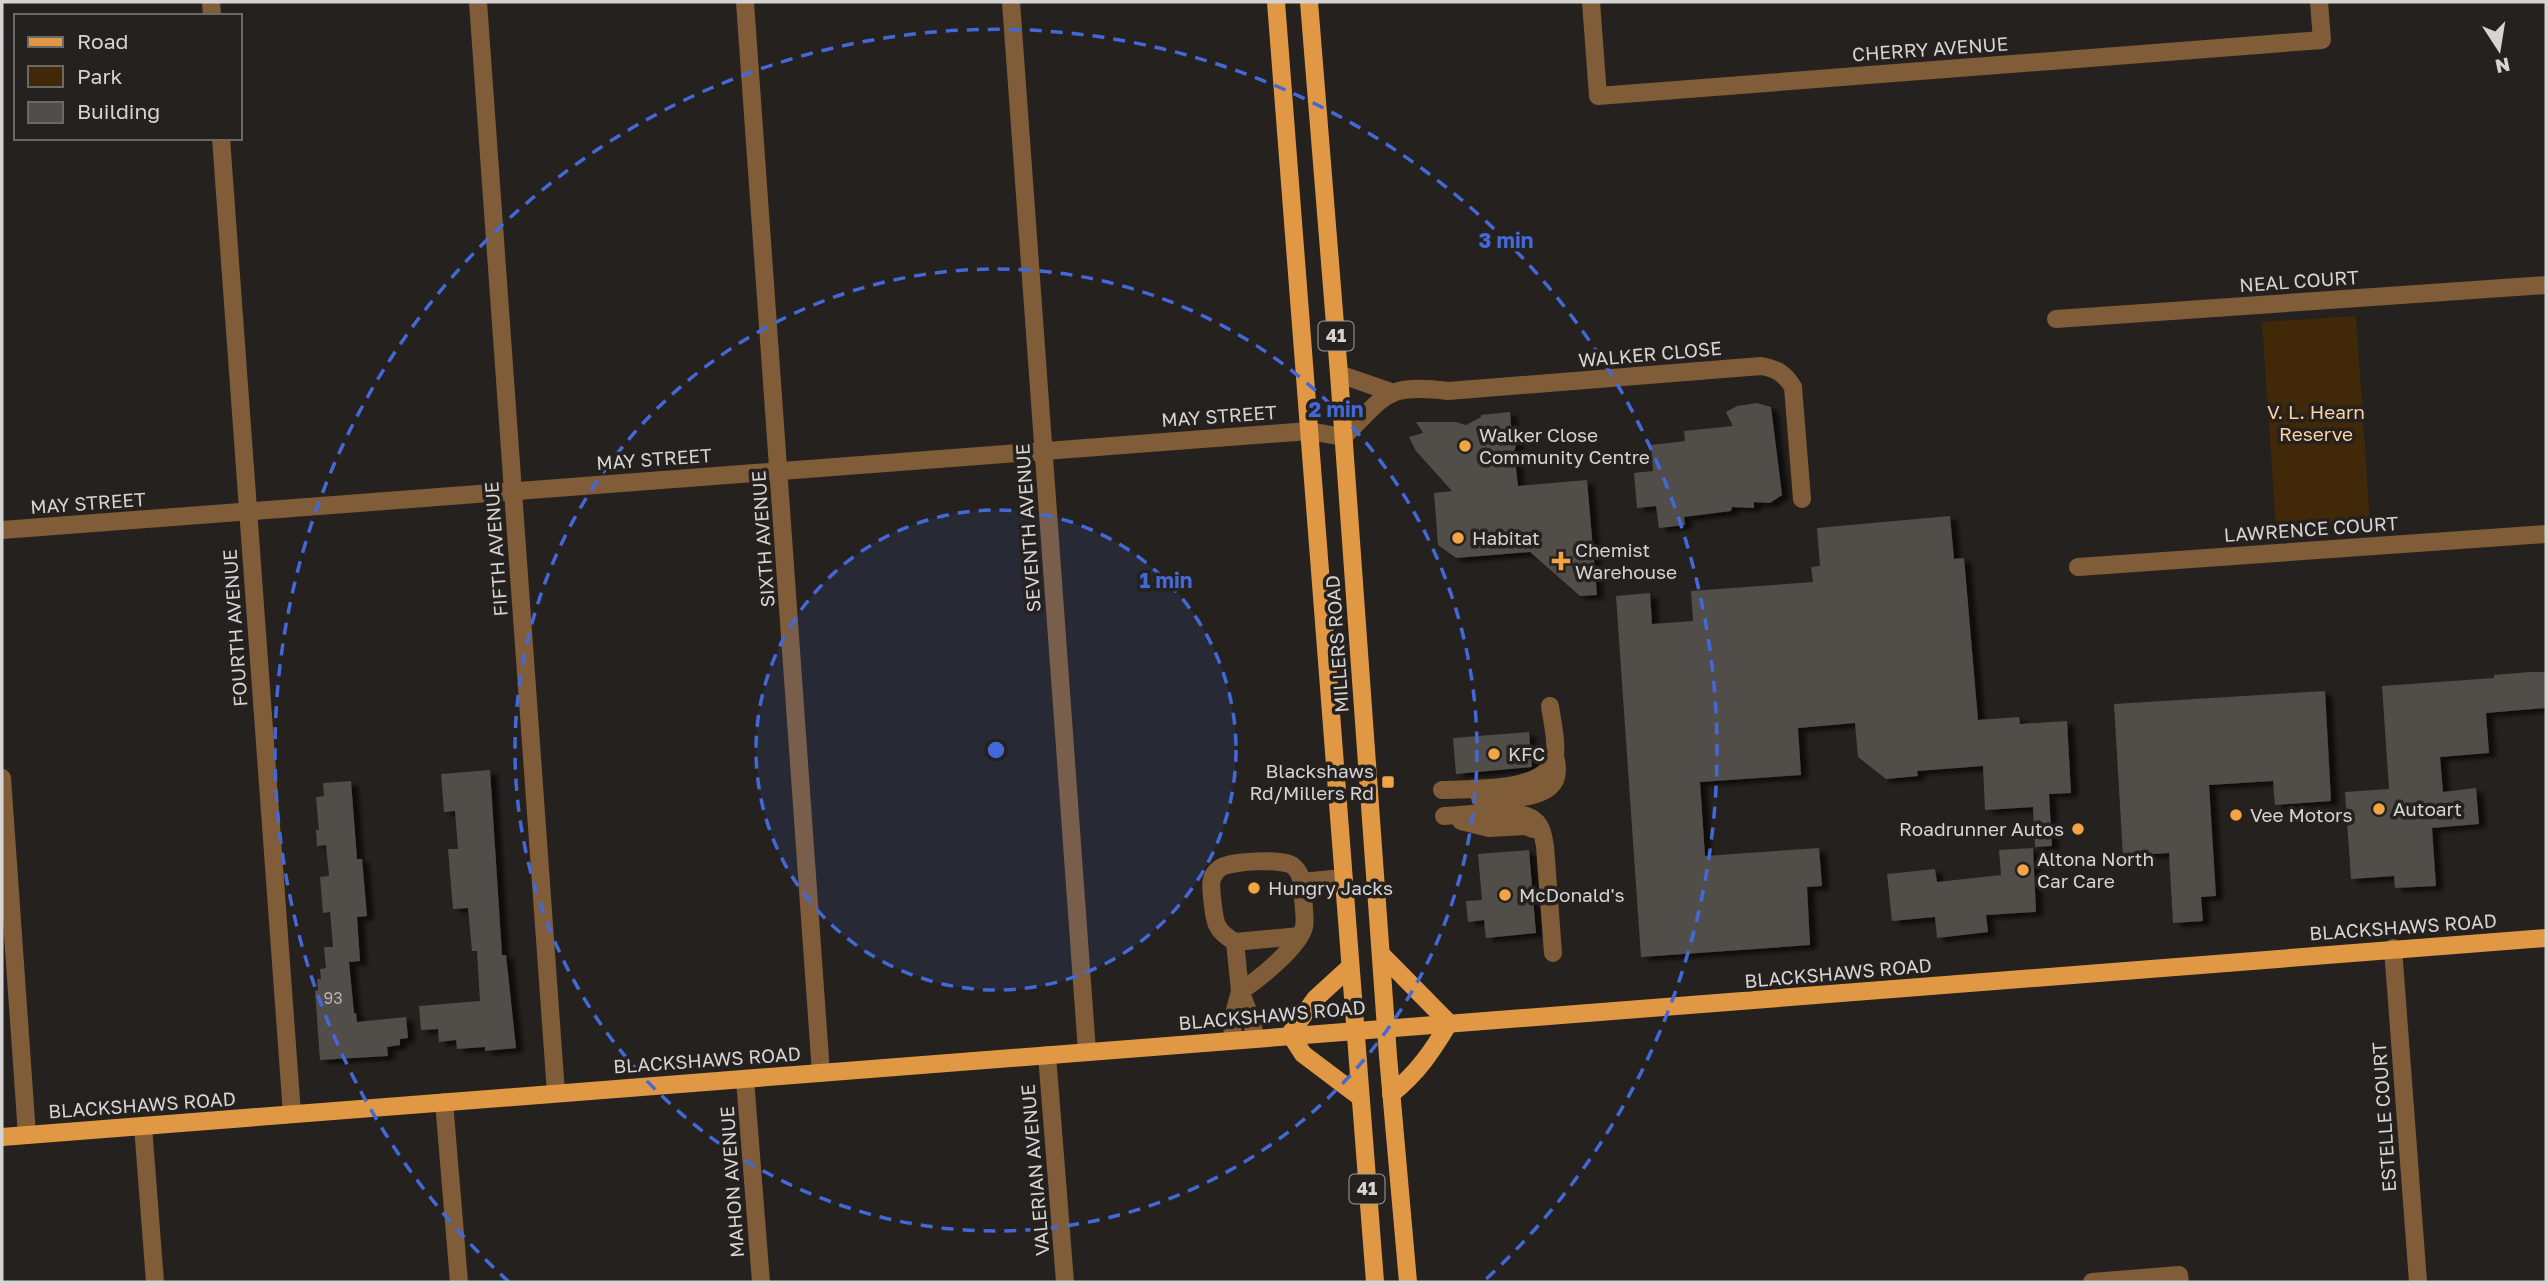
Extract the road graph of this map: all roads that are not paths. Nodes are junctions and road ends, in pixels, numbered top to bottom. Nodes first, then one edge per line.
1 (478, 2) edge
2 (745, 2) edge
3 (1011, 2) edge
4 (1276, 2) edge
5 (1309, 2) edge
6 (1591, 2) edge
7 (2319, 2) edge
8 (221, 140) edge
9 (2546, 285) edge
10 (2056, 319) dead end
11 (1339, 374) junction
12 (1391, 392) junction
13 (1342, 415) junction
14 (1309, 431) junction
15 (1343, 437) junction
16 (1043, 450) junction
17 (779, 470) junction
18 (513, 491) junction
19 (1802, 499) dead end
20 (248, 512) junction
21 (2, 530) edge
22 (2546, 534) edge
23 (2078, 567) dead end
24 (1550, 706) dead end
25 (2, 779) edge
26 (1452, 789) dead end
27 (1444, 816) dead end
28 (1342, 878) junction
29 (1302, 881) junction
30 (1300, 936) junction
31 (2546, 938) edge
32 (1235, 942) junction
33 (2393, 948) junction
34 (1553, 953) dead end
35 (1381, 954) junction
36 (1350, 967) junction
37 (1240, 991) junction
38 (1449, 1023) junction
39 (1386, 1027) junction
40 (1355, 1030) junction
41 (1290, 1034) junction
42 (1254, 1037) junction
43 (1233, 1039) junction
44 (1087, 1051) junction
45 (1047, 1055) junction
46 (821, 1073) junction
47 (745, 1079) junction
48 (556, 1093) junction
49 (1391, 1094) junction
50 (1360, 1097) junction
51 (444, 1102) junction
52 (292, 1114) junction
53 (143, 1126) junction
54 (27, 1135) junction
55 (2, 1137) edge
56 (155, 1282) edge
57 (459, 1282) edge
58 (761, 1282) edge
59 (1065, 1282) edge
60 (1374, 1282) edge
61 (1408, 1282) edge
62 (2092, 1282) edge
63 (2180, 1282) edge
64 (2418, 1282) edge

1 - 18 street, FIFTH AVENUE
2 - 17 street, SIXTH AVENUE
3 - 16 street, SEVENTH AVENUE
4 - 14 main road, MILLERS ROAD / 41
5 - 11 main road, MILLERS ROAD / 41
6 - 7 street, CHERRY AVENUE
8 - 20 street, FOURTH AVENUE
9 - 10 street, NEAL COURT
11 - 12 street, WALKER CLOSE
11 - 13 main road, MILLERS ROAD / 41
12 - 15 street
12 - 19 street, WALKER CLOSE
13 - 14 street, MAY STREET
13 - 15 main road, MILLERS ROAD / 41
14 - 15 street, MAY STREET
14 - 16 street, MAY STREET
14 - 28 main road, MILLERS ROAD / 41
15 - 35 main road, MILLERS ROAD / 41
16 - 17 street, MAY STREET
16 - 44 street, SEVENTH AVENUE
17 - 18 street, MAY STREET
17 - 46 street, SIXTH AVENUE
18 - 20 street, MAY STREET
18 - 48 street, FIFTH AVENUE
20 - 21 street, MAY STREET
20 - 52 street, FOURTH AVENUE
22 - 23 street, LAWRENCE COURT
24 - 26 street
25 - 54 street
27 - 34 street
28 - 29 street
28 - 36 main road, MILLERS ROAD / 41
29 - 30 street
29 - 32 street
30 - 32 street
30 - 37 street
31 - 33 main road, BLACKSHAWS ROAD
32 - 37 street
33 - 38 main road, BLACKSHAWS ROAD
33 - 64 street, ESTELLE COURT
35 - 38 main road
35 - 39 main road, MILLERS ROAD / 41
36 - 40 main road, MILLERS ROAD / 41
36 - 41 main road
37 - 42 street
37 - 43 street
38 - 39 main road, BLACKSHAWS ROAD
38 - 49 main road
39 - 40 main road, BLACKSHAWS ROAD
39 - 49 main road, MILLERS ROAD / 41
40 - 41 main road, BLACKSHAWS ROAD
40 - 50 main road, MILLERS ROAD / 41
41 - 42 main road, BLACKSHAWS ROAD
41 - 50 main road
42 - 43 main road, BLACKSHAWS ROAD
43 - 44 main road, BLACKSHAWS ROAD
44 - 45 main road, BLACKSHAWS ROAD
45 - 46 main road, BLACKSHAWS ROAD
45 - 59 street, VALERIAN AVENUE
46 - 47 main road, BLACKSHAWS ROAD
47 - 48 main road, BLACKSHAWS ROAD
47 - 58 street, MAHON AVENUE
48 - 51 main road, BLACKSHAWS ROAD
49 - 61 main road, MILLERS ROAD / 41
50 - 60 main road, MILLERS ROAD / 41
51 - 52 main road, BLACKSHAWS ROAD
51 - 57 street
52 - 53 main road, BLACKSHAWS ROAD
53 - 54 main road, BLACKSHAWS ROAD
53 - 56 street
54 - 55 main road, BLACKSHAWS ROAD
62 - 63 street

